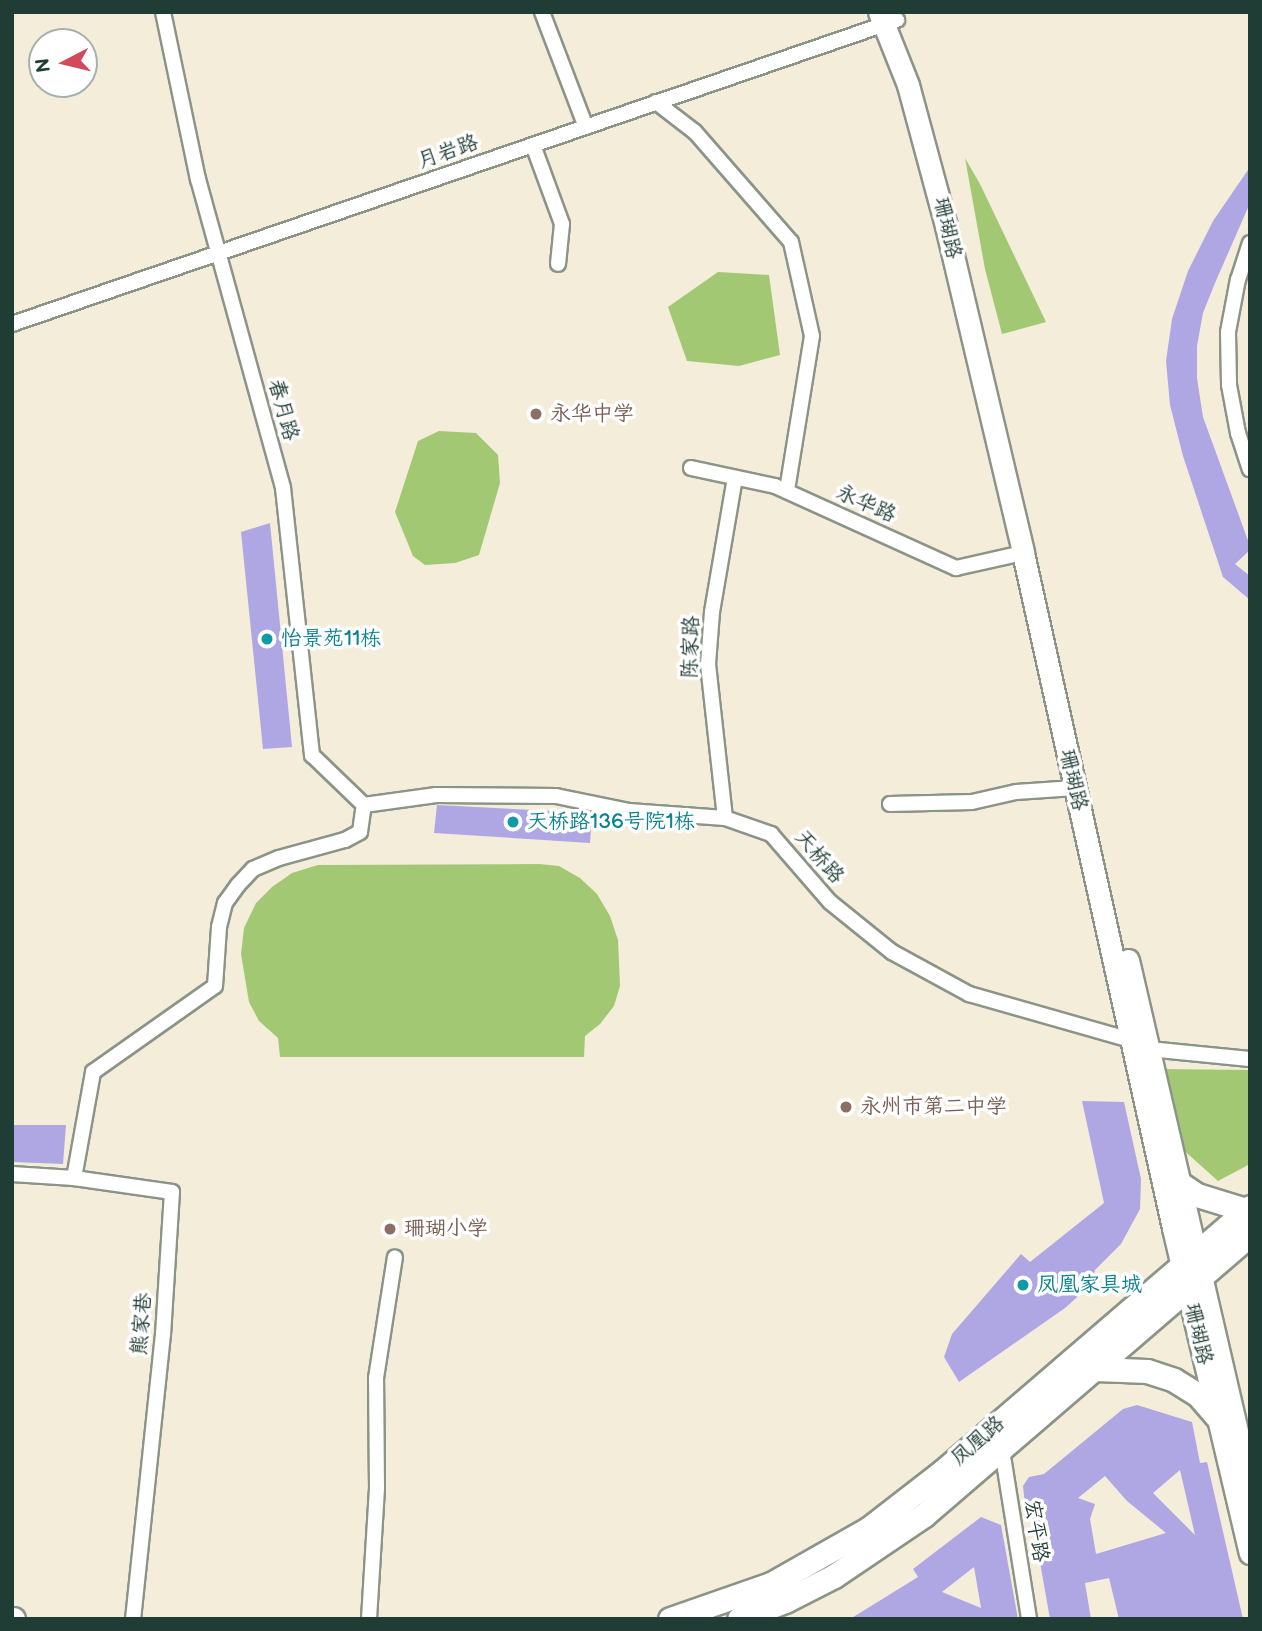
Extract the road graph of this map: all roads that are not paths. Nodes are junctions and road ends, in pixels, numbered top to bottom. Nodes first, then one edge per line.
1 (163, 12) edge
2 (542, 12) edge
3 (889, 17) edge
4 (656, 103) junction
5 (586, 127) junction
6 (533, 145) junction
7 (1250, 243) edge
8 (218, 253) junction
9 (558, 264) dead end
10 (12, 324) edge
11 (691, 468) dead end
12 (1250, 469) edge
13 (735, 478) junction
14 (787, 492) junction
15 (1023, 553) junction
16 (1075, 788) junction
17 (365, 804) junction
18 (890, 804) dead end
19 (725, 818) junction
20 (1140, 1045) junction
21 (1250, 1059) edge
22 (12, 1174) edge
23 (74, 1178) junction
24 (1179, 1183) junction
25 (1248, 1208) edge
26 (1250, 1235) edge
27 (396, 1257) dead end
28 (1191, 1272) junction
29 (1094, 1369) junction
30 (1217, 1418) junction
31 (1002, 1450) junction
32 (1250, 1487) edge
33 (1250, 1553) edge
34 (133, 1619) edge
35 (369, 1619) edge
36 (670, 1619) edge
37 (739, 1619) edge
38 (1029, 1619) edge

1 - 8 street, 春月路
2 - 5 street
3 - 4 street, 月岩路
3 - 15 main road, 珊瑚路
3 - 20 main road, 珊瑚路
4 - 5 street, 月岩路
4 - 14 street
5 - 6 street, 月岩路
6 - 8 street, 月岩路
6 - 9 street
7 - 12 street
8 - 10 street, 月岩路
8 - 17 street, 春月路
11 - 13 street, 永华路
13 - 14 street, 永华路
13 - 19 street, 陈家路
14 - 15 street, 永华路
15 - 16 main road, 珊瑚路
16 - 18 street
16 - 20 main road, 珊瑚路
17 - 19 street, 天桥路
17 - 23 street
19 - 20 street, 天桥路
20 - 21 street, 天桥路
20 - 24 main road, 珊瑚路
20 - 28 main road, 珊瑚路
22 - 23 street, 熊家巷
23 - 34 street, 熊家巷
24 - 25 main road
24 - 28 main road, 珊瑚路
25 - 28 main road, 凤凰路
26 - 28 main road, 凤凰路
27 - 35 street
28 - 29 main road, 凤凰路
28 - 30 main road, 珊瑚路
28 - 32 main road, 珊瑚路
28 - 36 main road, 凤凰路
29 - 30 main road
29 - 31 main road, 凤凰路
30 - 33 main road, 珊瑚路
31 - 37 main road, 凤凰路
31 - 38 street, 宏平路

